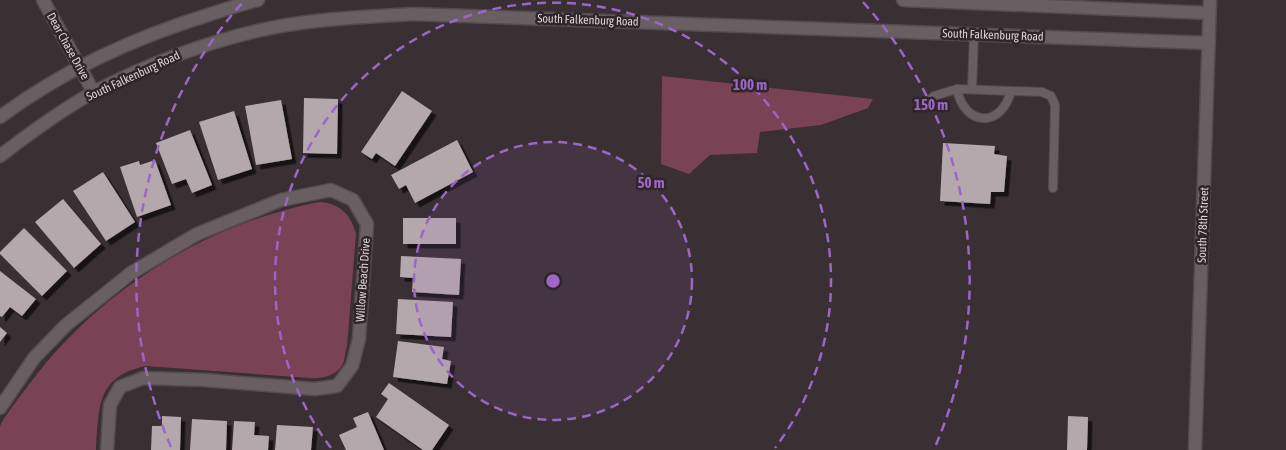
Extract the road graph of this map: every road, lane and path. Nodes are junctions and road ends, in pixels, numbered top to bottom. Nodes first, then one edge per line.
1 (42, 0) edge
2 (258, 0) edge
3 (902, 0) edge
4 (1209, 6) edge
5 (974, 34) junction
6 (1209, 43) junction
7 (80, 66) junction
8 (957, 89) junction
9 (972, 89) junction
10 (1011, 91) junction
11 (94, 92) junction
12 (927, 104) dead end
13 (0, 117) edge
14 (0, 156) edge
15 (1053, 188) dead end
16 (0, 408) edge
17 (107, 450) edge
18 (1195, 450) edge

1 - 7 street, Dear Chase Drive
2 - 7 street
3 - 4 street
4 - 6 street, South 78th Street
5 - 6 street, South Falkenburg Road
5 - 9 lane
5 - 11 street, South Falkenburg Road
6 - 18 street, South 78th Street
7 - 11 street, Dear Chase Drive
7 - 13 street
8 - 9 lane
8 - 10 lane
8 - 12 lane
9 - 10 lane
10 - 15 lane
11 - 14 street, South Falkenburg Road
16 - 17 street, Willow Beach Drive

